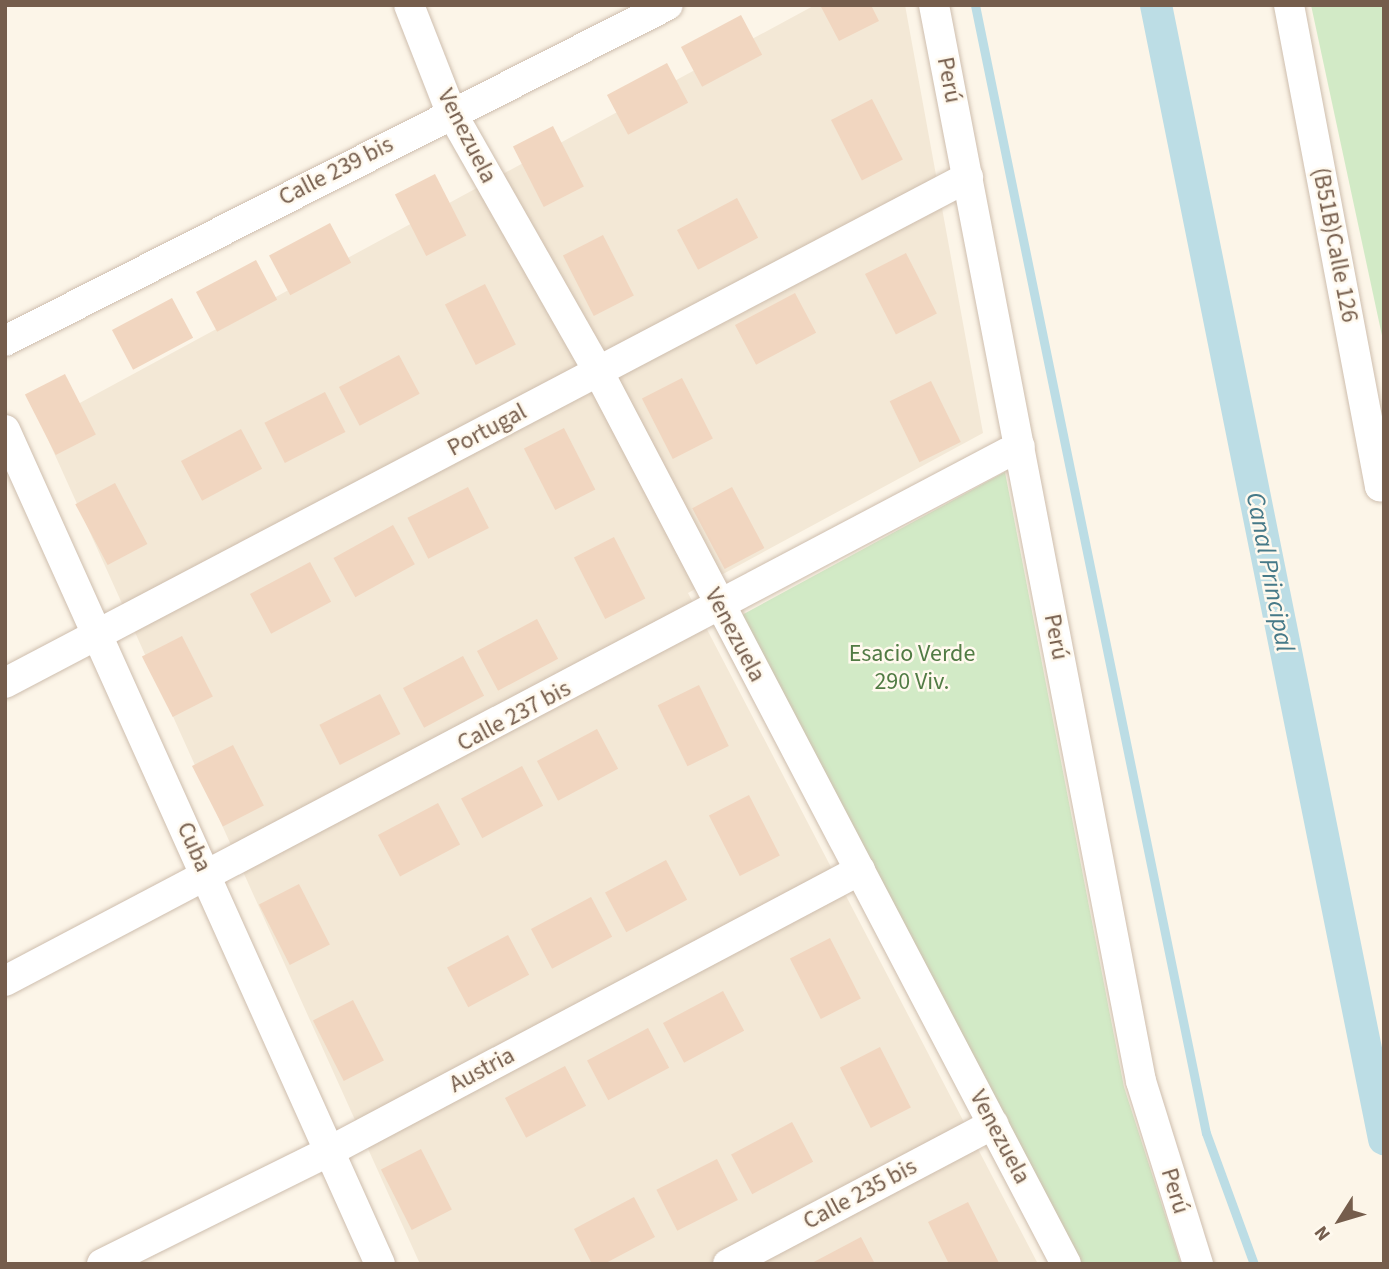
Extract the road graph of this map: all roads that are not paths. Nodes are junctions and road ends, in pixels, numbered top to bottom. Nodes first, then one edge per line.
1 (409, 5) edge
2 (668, 5) edge
3 (934, 5) edge
4 (1289, 5) edge
5 (451, 112) junction
6 (968, 177) junction
7 (5, 341) edge
8 (598, 371) junction
9 (5, 430) edge
10 (1020, 446) junction
11 (1382, 484) edge
12 (720, 606) junction
13 (98, 634) junction
14 (5, 683) edge
15 (860, 870) junction
16 (208, 878) junction
17 (5, 981) edge
18 (993, 1124) junction
19 (330, 1151) junction
20 (102, 1264) edge
21 (380, 1264) edge
22 (728, 1264) edge
23 (1066, 1264) edge
24 (1198, 1264) edge

1 - 5 street, Venezuela
2 - 5 street, Calle 239 bis
3 - 6 street, Perú
4 - 11 street, (B51B)Calle 126
5 - 7 street, Calle 239 bis
5 - 8 street, Venezuela
6 - 8 street, Portugal
6 - 10 street, Perú
8 - 12 street, Venezuela
8 - 13 street, Portugal
9 - 13 street, Cuba
10 - 12 street, Calle 237 bis
10 - 24 street, Perú
12 - 15 street, Venezuela
12 - 16 street, Calle 237 bis
13 - 14 street, Portugal
13 - 16 street, Cuba
15 - 18 street, Venezuela
15 - 19 street, Austria
16 - 17 street, Calle 237 bis
16 - 19 street, Cuba
18 - 22 street, Calle 235 bis
18 - 23 street, Venezuela
19 - 20 street, Austria
19 - 21 street, Cuba

